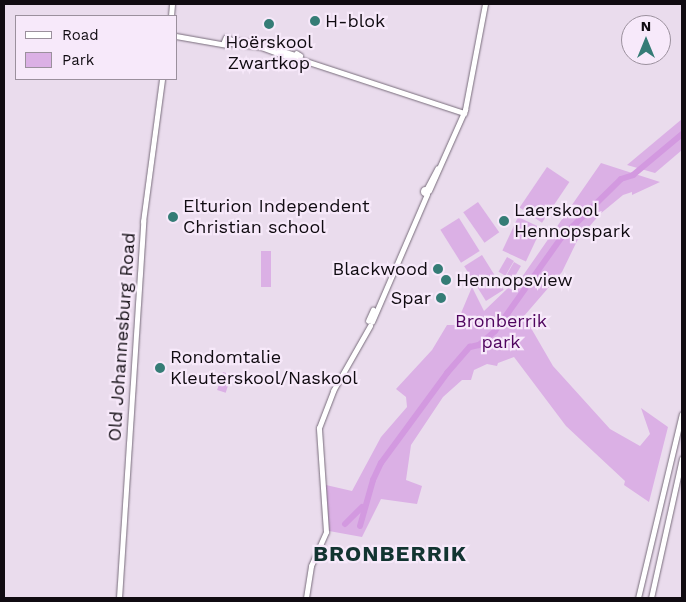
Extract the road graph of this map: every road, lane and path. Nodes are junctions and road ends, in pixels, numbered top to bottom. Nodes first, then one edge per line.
1 (485, 4) edge
2 (178, 35) edge
3 (178, 35) edge
4 (224, 41) junction
5 (162, 80) edge
6 (463, 113) junction
7 (682, 414) edge
8 (682, 458) edge
9 (119, 598) edge
10 (306, 598) edge
11 (638, 598) edge
12 (651, 598) edge

1 - 6 street
2 - 4 street
3 - 4 street
4 - 6 street
5 - 9 street, Old Johannesburg Road
6 - 10 street
7 - 11 highway
8 - 12 highway

